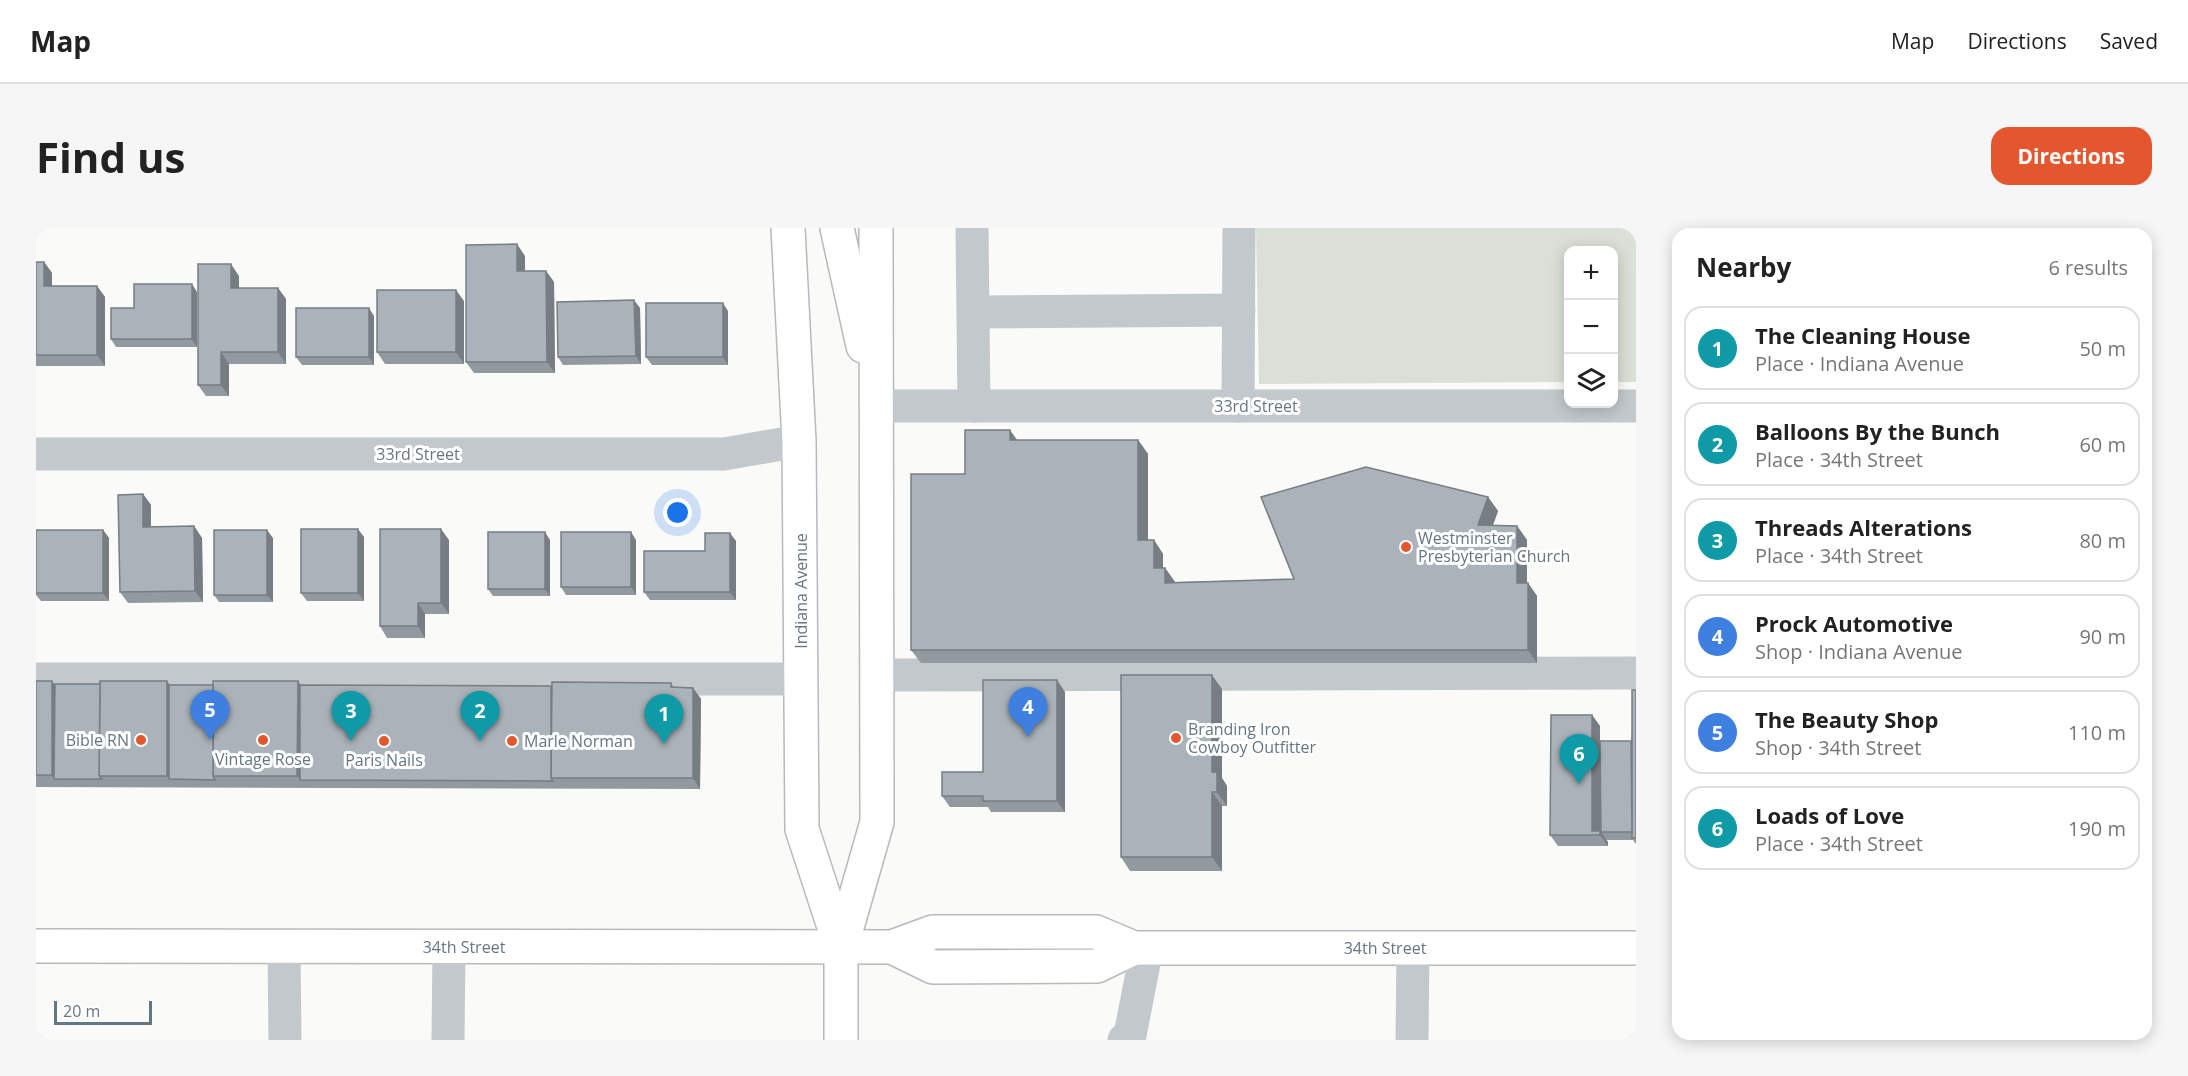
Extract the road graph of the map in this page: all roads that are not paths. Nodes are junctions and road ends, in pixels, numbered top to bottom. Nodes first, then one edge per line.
1 (788, 228) edge
2 (837, 228) edge
3 (876, 228) edge
4 (972, 228) edge
5 (1239, 228) edge
6 (1239, 310) junction
7 (974, 312) junction
8 (876, 406) junction
9 (974, 406) junction
10 (1238, 406) junction
11 (1636, 406) edge
12 (800, 441) junction
13 (36, 454) edge
14 (1636, 673) edge
15 (877, 675) junction
16 (801, 679) junction
17 (36, 680) edge
18 (36, 946) edge
19 (284, 946) junction
20 (449, 947) junction
21 (841, 948) junction
22 (1141, 948) junction
23 (1413, 948) junction
24 (1636, 948) edge
25 (285, 1040) edge
26 (448, 1040) edge
27 (841, 1040) edge
28 (1124, 1040) edge
29 (1412, 1040) edge

1 - 12 main road, Indiana Avenue
2 - 8 main road
3 - 8 main road, Indiana Avenue
4 - 7 street
5 - 6 street
6 - 7 street
6 - 10 street
7 - 9 street
8 - 9 street, 33rd Street
8 - 15 main road, Indiana Avenue
9 - 10 street, 33rd Street
10 - 11 street, 33rd Street
12 - 13 street, 33rd Street
12 - 16 main road, Indiana Avenue
14 - 15 street
15 - 21 main road, Indiana Avenue
16 - 17 street
16 - 21 main road, Indiana Avenue
18 - 19 main road, 34th Street
19 - 20 main road, 34th Street
19 - 25 street
20 - 21 main road, 34th Street
20 - 26 street
21 - 22 main road, 34th Street
21 - 27 main road, Indiana Avenue
22 - 23 main road, 34th Street
22 - 28 street
23 - 24 main road, 34th Street
23 - 29 street

